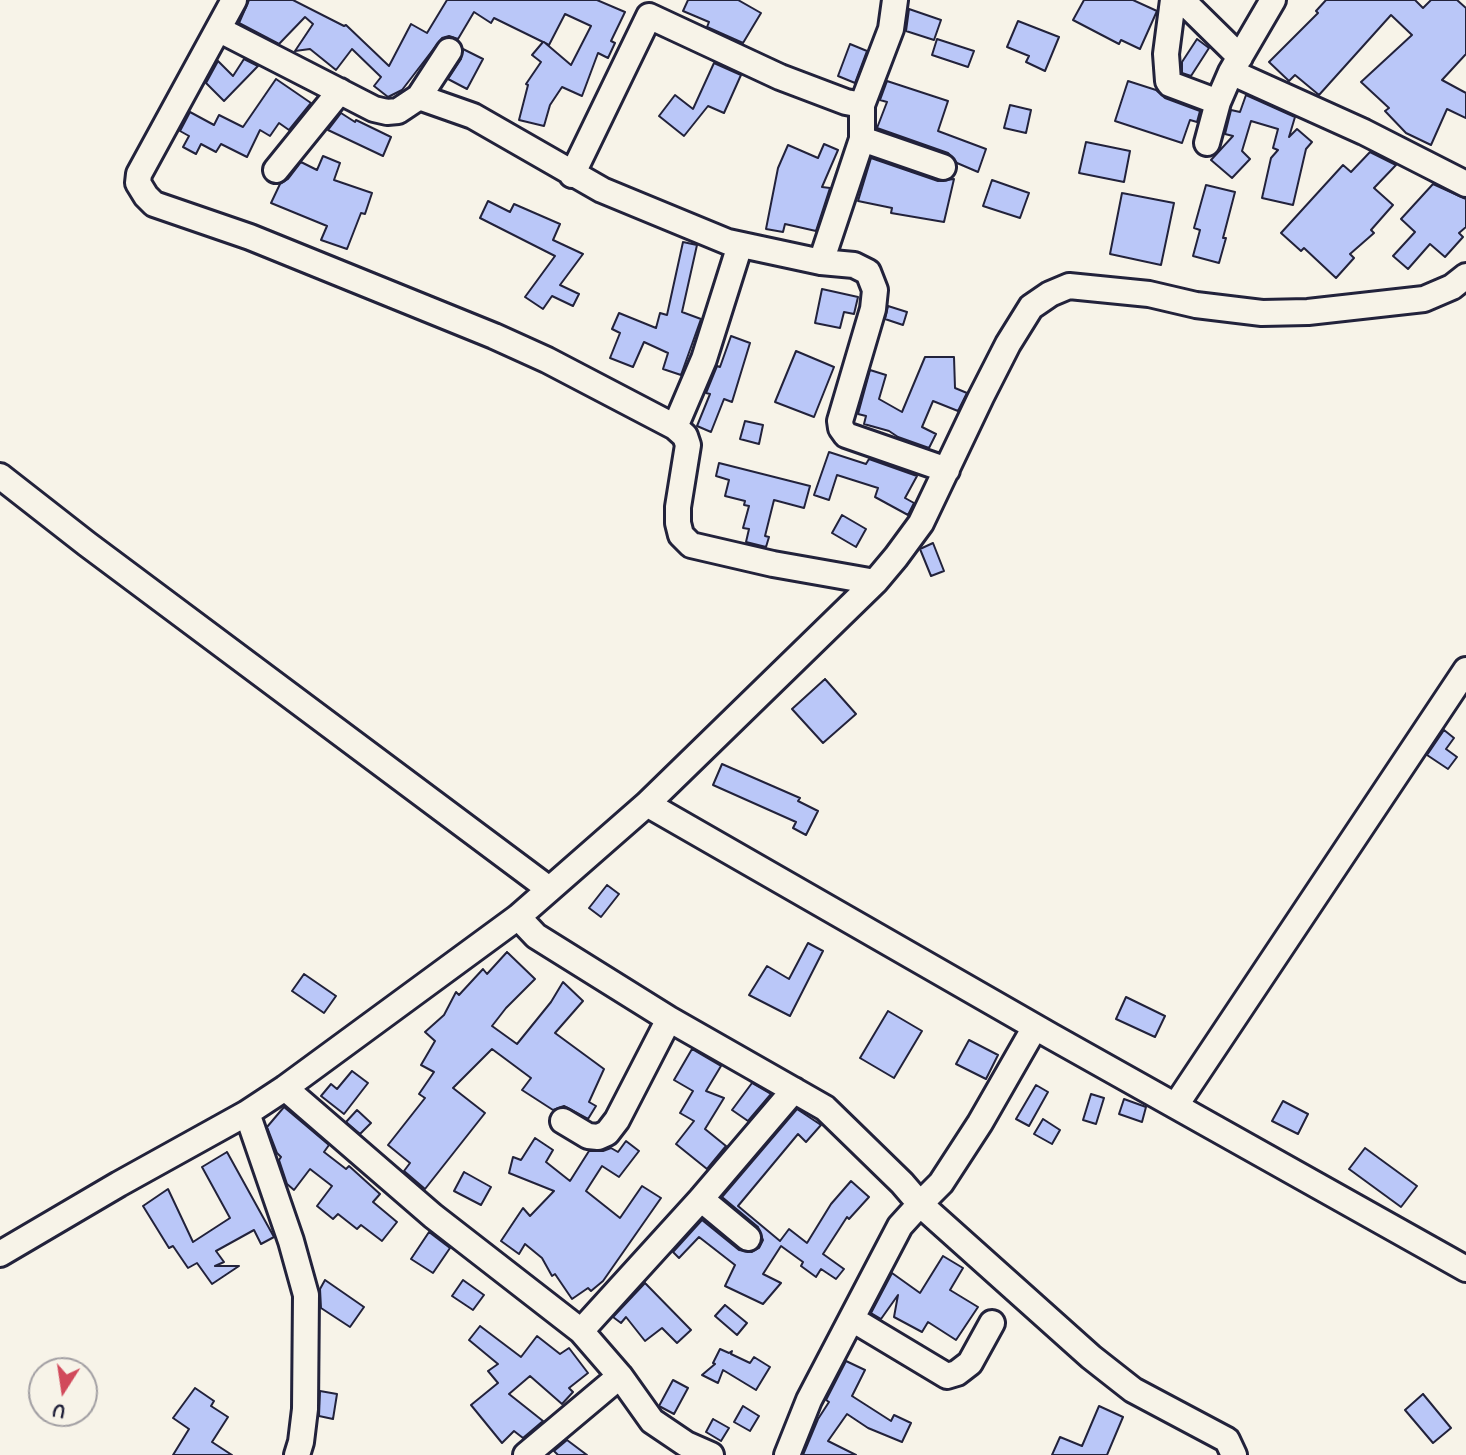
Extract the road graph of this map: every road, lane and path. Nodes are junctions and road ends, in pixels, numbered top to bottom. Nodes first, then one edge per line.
1 (234, 0) edge
2 (895, 0) edge
3 (1173, 0) edge
4 (1182, 0) edge
5 (1273, 0) edge
6 (655, 8) edge
7 (220, 30) junction
8 (449, 51) dead end
9 (1236, 64) junction
10 (340, 91) junction
11 (419, 97) junction
12 (1218, 102) junction
13 (862, 105) junction
14 (862, 139) junction
15 (1207, 143) dead end
16 (943, 167) dead end
17 (276, 170) dead end
18 (572, 175) junction
19 (1466, 184) edge
20 (740, 245) junction
21 (821, 262) junction
22 (1466, 276) edge
23 (675, 427) junction
24 (947, 470) junction
25 (0, 476) edge
26 (876, 582) junction
27 (1466, 670) edge
28 (647, 804) junction
29 (549, 889) junction
30 (518, 917) junction
31 (669, 1019) junction
32 (1034, 1027) junction
33 (285, 1088) junction
34 (794, 1090) junction
35 (1176, 1105) junction
36 (247, 1113) junction
37 (563, 1121) dead end
38 (701, 1199) junction
39 (920, 1204) junction
40 (748, 1238) dead end
41 (0, 1254) edge
42 (1466, 1269) edge
43 (852, 1319) junction
44 (992, 1323) dead end
45 (581, 1331) junction
46 (620, 1376) junction
47 (297, 1455) edge
48 (526, 1455) edge
49 (711, 1455) edge
50 (787, 1455) edge
51 (1234, 1455) edge

1 - 7 street
2 - 13 street
3 - 12 street
4 - 9 street
5 - 9 street
6 - 13 street
6 - 18 street
7 - 10 street
7 - 23 street
8 - 11 street
9 - 12 street
9 - 19 street
10 - 11 street
10 - 17 street
11 - 18 street
12 - 15 street
13 - 14 street
14 - 16 street
14 - 21 street
18 - 20 street
20 - 21 street
20 - 23 street
21 - 24 street
22 - 24 street
23 - 26 street
24 - 26 street
25 - 29 street
26 - 28 street
27 - 35 street
28 - 29 street
28 - 32 street
29 - 30 street
30 - 31 street
30 - 33 street
31 - 34 street
31 - 37 street
32 - 35 street
32 - 39 street
33 - 36 street
33 - 45 street
34 - 38 street
34 - 39 street
35 - 42 street
36 - 41 street
36 - 47 street
38 - 40 street
38 - 45 street
39 - 43 street
39 - 51 street
43 - 44 street
43 - 50 street
45 - 46 street
46 - 48 street
46 - 49 street

